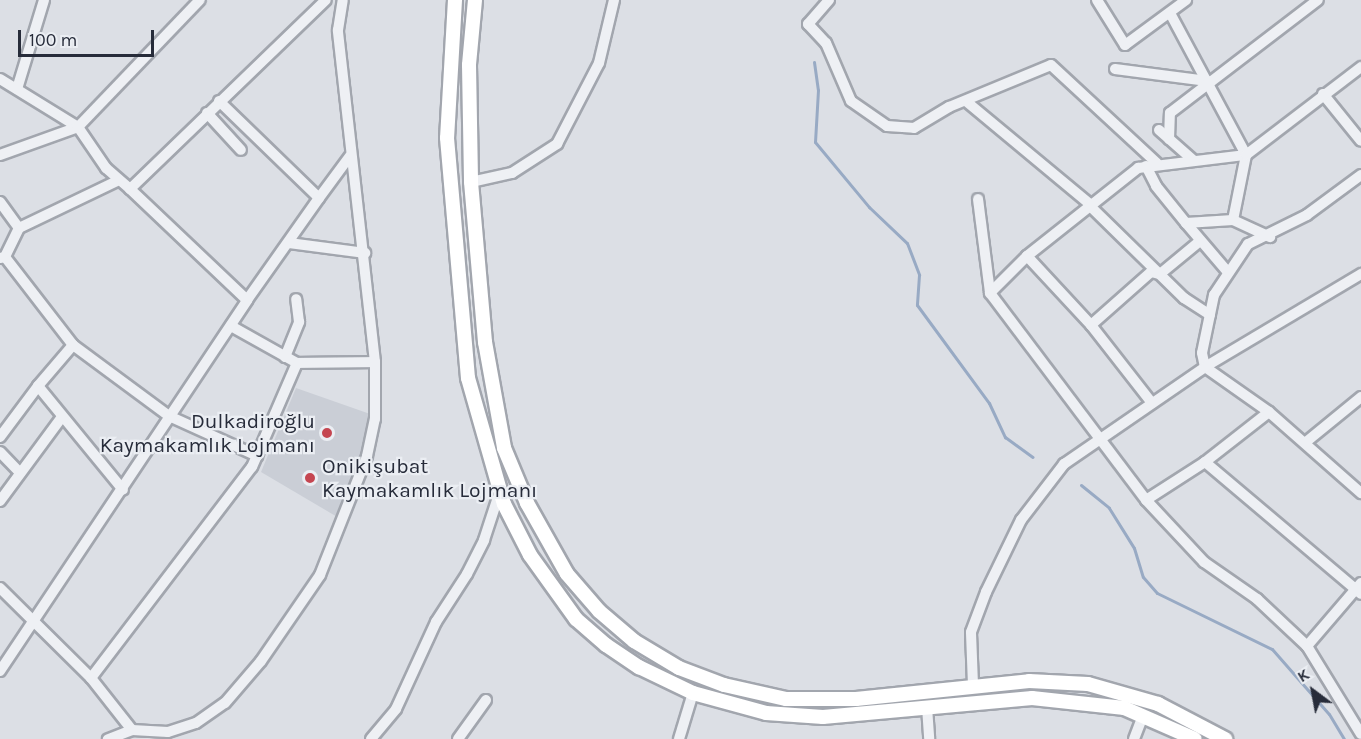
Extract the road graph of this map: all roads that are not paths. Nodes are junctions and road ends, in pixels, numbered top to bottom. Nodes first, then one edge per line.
1 (44, 0) edge
2 (200, 0) edge
3 (326, 0) edge
4 (343, 0) edge
5 (455, 0) edge
6 (475, 0) edge
7 (614, 0) edge
8 (829, 0) edge
9 (1097, 0) edge
10 (1186, 0) edge
11 (1318, 0) edge
12 (1306, 3) edge
13 (1170, 13) junction
14 (1361, 67) edge
15 (1115, 69) dead end
16 (0, 79) edge
17 (1207, 81) junction
18 (17, 89) junction
19 (1323, 94) junction
20 (219, 101) junction
21 (967, 102) junction
22 (207, 113) junction
23 (78, 127) junction
24 (1159, 130) dead end
25 (1169, 139) junction
26 (1361, 141) edge
27 (241, 150) dead end
28 (0, 155) edge
29 (1246, 155) junction
30 (350, 156) junction
31 (1193, 160) junction
32 (1152, 164) junction
33 (1361, 175) edge
34 (119, 180) junction
35 (471, 182) junction
36 (130, 189) junction
37 (319, 198) junction
38 (978, 199) dead end
39 (0, 202) edge
40 (1090, 206) junction
41 (1233, 220) junction
42 (1186, 223) junction
43 (19, 228) junction
44 (1270, 237) junction
45 (1200, 241) junction
46 (289, 243) junction
47 (365, 253) junction
48 (1027, 256) junction
49 (2, 257) edge
50 (1227, 272) junction
51 (1160, 274) junction
52 (1361, 274) edge
53 (990, 292) junction
54 (296, 299) dead end
55 (247, 300) junction
56 (1210, 315) junction
57 (1091, 325) junction
58 (231, 326) junction
59 (73, 345) junction
60 (285, 357) junction
61 (375, 362) junction
62 (297, 363) junction
63 (1205, 367) junction
64 (38, 387) junction
65 (1361, 397) edge
66 (1152, 403) junction
67 (1269, 412) junction
68 (169, 416) junction
69 (62, 417) junction
70 (0, 437) edge
71 (1102, 440) junction
72 (1305, 442) junction
73 (0, 452) edge
74 (257, 456) junction
75 (1205, 462) junction
76 (20, 473) junction
77 (123, 490) junction
78 (500, 491) junction
79 (1361, 493) edge
80 (1146, 500) junction
81 (0, 501) edge
82 (0, 588) edge
83 (1359, 589) edge
84 (30, 621) junction
85 (1307, 646) junction
86 (0, 671) edge
87 (91, 678) junction
88 (973, 685) junction
89 (693, 693) junction
90 (486, 700) dead end
91 (927, 707) junction
92 (1143, 716) junction
93 (1354, 724) junction
94 (132, 730) junction
95 (1361, 734) edge
96 (108, 739) edge
97 (371, 739) edge
98 (458, 739) edge
99 (679, 739) edge
100 (929, 739) edge
101 (1134, 739) edge
102 (1195, 739) edge
103 (1224, 739) edge
104 (1356, 739) edge

1 - 18 street
2 - 23 street
3 - 20 street
4 - 30 street
5 - 78 main road
6 - 35 main road
7 - 35 street
8 - 21 street
9 - 13 street
10 - 13 street
11 - 12 street
12 - 17 street
13 - 17 street
14 - 19 street
15 - 17 street
16 - 18 street
17 - 25 street
17 - 29 street
18 - 23 street
19 - 26 street
19 - 29 street
20 - 22 street
20 - 37 street
21 - 32 street
21 - 40 street
22 - 27 street
22 - 36 street
23 - 28 street
23 - 34 street
24 - 25 street
25 - 31 street
29 - 31 street
29 - 41 street
30 - 37 street
30 - 47 street
31 - 32 street
32 - 40 street
32 - 42 street
33 - 44 street
34 - 36 street
34 - 43 street
35 - 88 main road
36 - 55 street
37 - 46 street
38 - 53 street
39 - 43 street
40 - 48 street
40 - 51 street
41 - 42 street
41 - 44 street
42 - 45 street
43 - 49 street
44 - 50 street
45 - 50 street
45 - 51 street
46 - 47 street
46 - 55 street
47 - 61 street
48 - 53 street
48 - 57 street
49 - 59 street
50 - 56 street
51 - 56 street
51 - 57 street
52 - 63 street
53 - 71 street
54 - 60 street
55 - 58 street
56 - 63 street
57 - 66 street
58 - 60 street
58 - 68 street
59 - 64 street
59 - 68 street
60 - 62 street
61 - 62 street
61 - 94 street
62 - 74 street
63 - 66 street
63 - 67 street
64 - 69 street
64 - 70 street
65 - 72 street
66 - 71 street
67 - 72 street
67 - 75 street
68 - 74 street
68 - 77 street
69 - 76 street
69 - 77 street
71 - 80 street
71 - 88 street
72 - 79 street
73 - 76 street
74 - 87 street
75 - 80 street
75 - 83 street
76 - 81 street
77 - 84 street
78 - 89 main road
78 - 97 street
80 - 85 street
82 - 84 street
83 - 85 street
84 - 86 street
84 - 87 street
85 - 93 street
87 - 94 street
88 - 103 main road
89 - 91 main road
89 - 99 street
90 - 98 street
91 - 92 main road
91 - 100 street
92 - 101 street
92 - 102 main road
93 - 95 street
93 - 104 street
94 - 96 street

